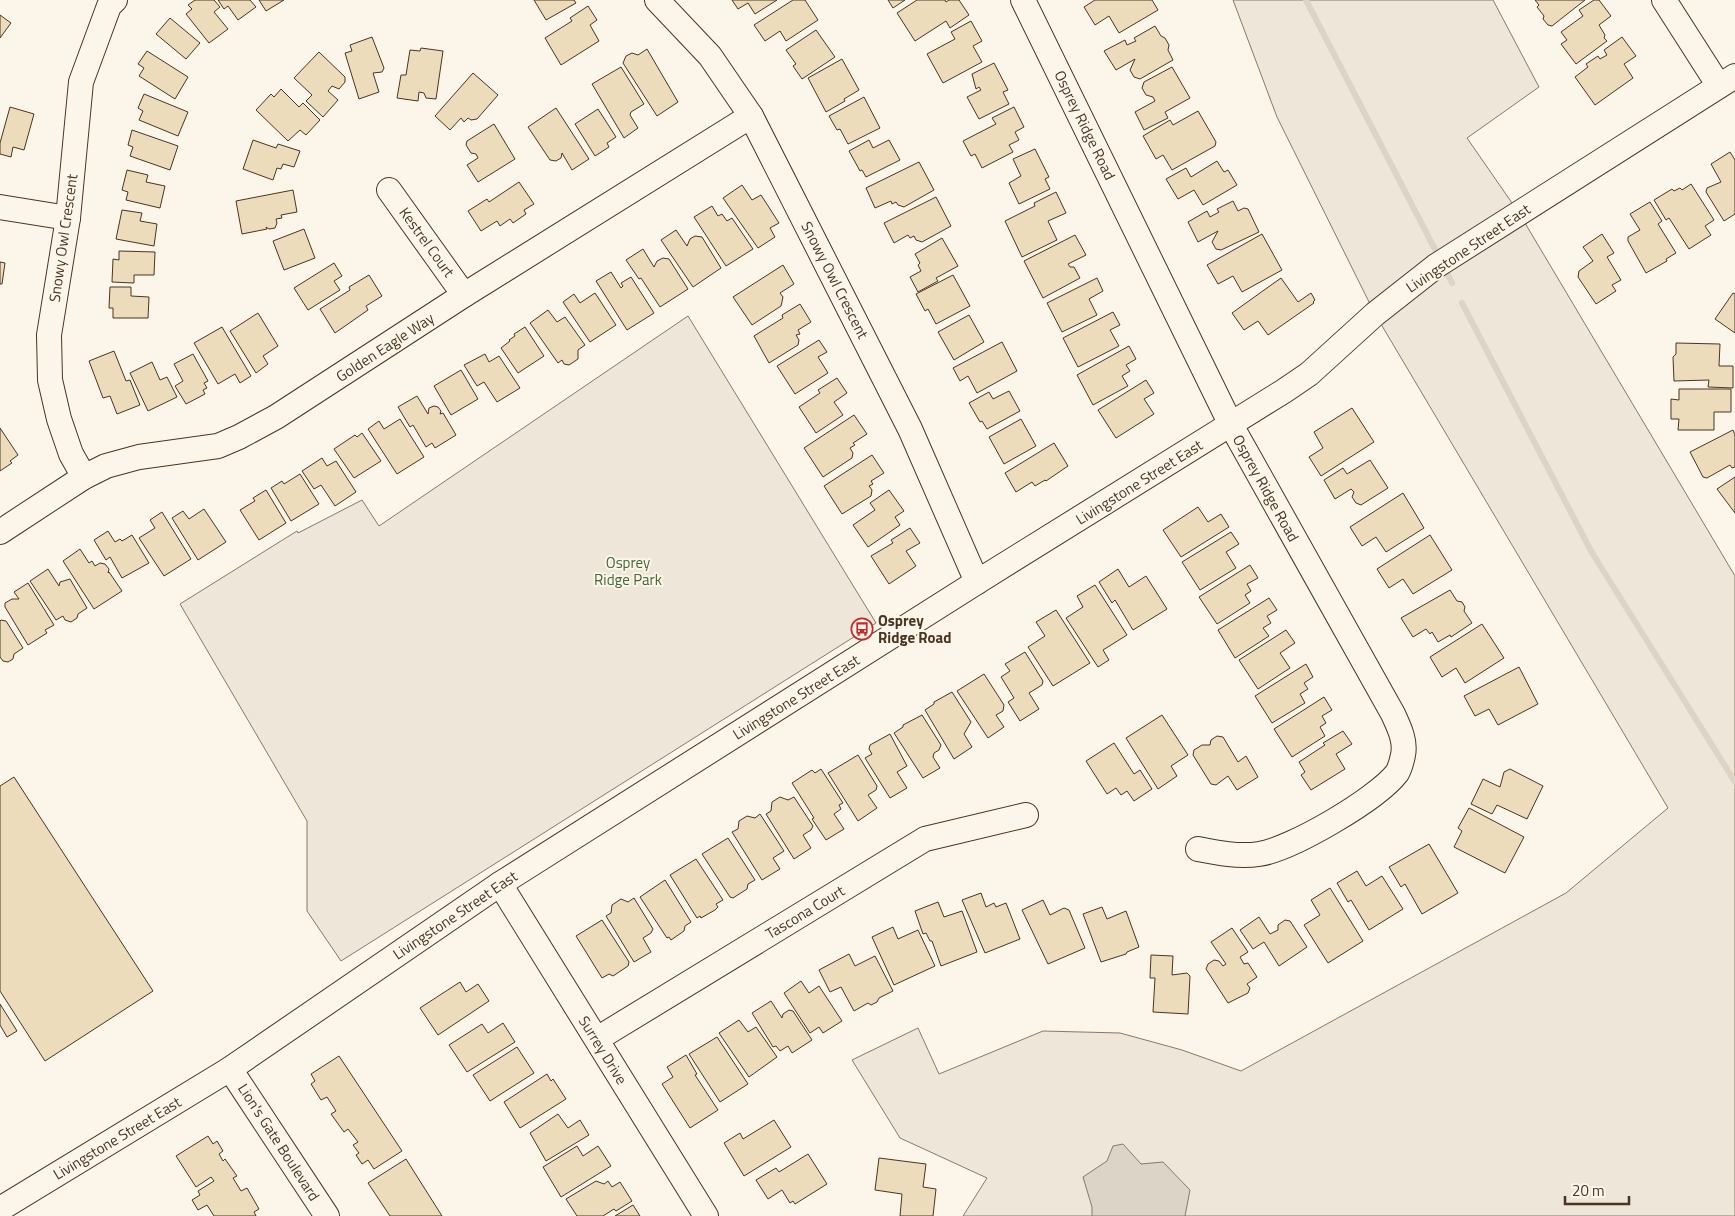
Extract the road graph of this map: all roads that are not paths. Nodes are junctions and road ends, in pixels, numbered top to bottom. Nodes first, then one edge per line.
1 (115, 0) edge
2 (657, 0) edge
3 (1024, 0) edge
4 (1664, 0) edge
5 (1727, 81) edge
6 (752, 116) junction
7 (389, 190) dead end
8 (0, 207) edge
9 (68, 218) junction
10 (464, 294) junction
11 (1231, 425) junction
12 (84, 477) junction
13 (0, 532) edge
14 (977, 582) junction
15 (1026, 815) dead end
16 (1198, 849) dead end
17 (500, 884) junction
18 (597, 1039) junction
19 (230, 1068) junction
20 (0, 1209) edge
21 (328, 1216) edge
22 (706, 1216) edge

1 - 9 street, Snowy Owl Crescent
2 - 6 street, Snowy Owl Crescent
3 - 11 street, Osprey Ridge Road
4 - 5 street
5 - 11 street, Livingstone Street East
6 - 10 street, Golden Eagle Way
6 - 14 street, Snowy Owl Crescent
7 - 10 street, Kestrel Court
8 - 9 street
9 - 12 street, Snowy Owl Crescent
10 - 12 street, Golden Eagle Way
11 - 14 street, Livingstone Street East
11 - 16 street, Osprey Ridge Road
12 - 13 street, Golden Eagle Way
14 - 17 street, Livingstone Street East
15 - 18 street, Tascona Court
17 - 18 street, Surrey Drive
17 - 19 street, Livingstone Street East
18 - 22 street, Surrey Drive
19 - 20 street, Livingstone Street East
19 - 21 street, Lion's Gate Boulevard

